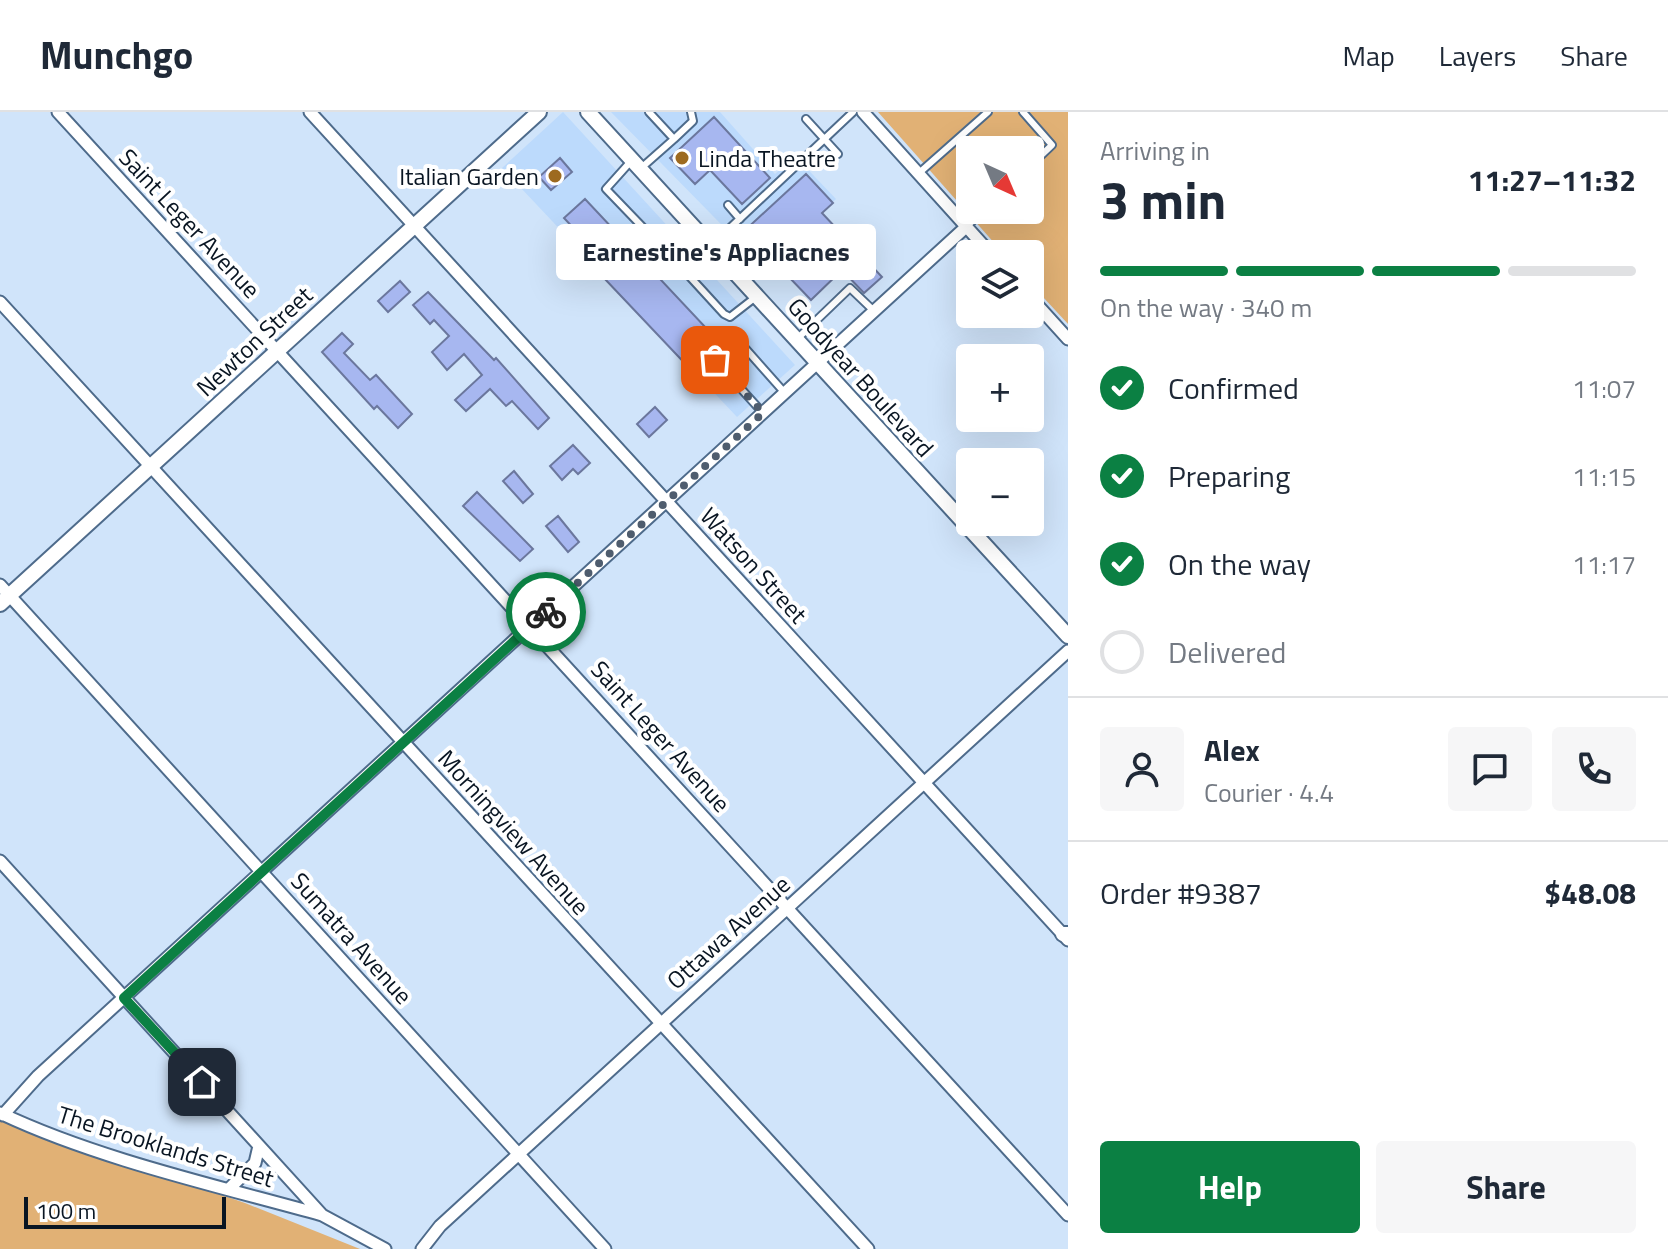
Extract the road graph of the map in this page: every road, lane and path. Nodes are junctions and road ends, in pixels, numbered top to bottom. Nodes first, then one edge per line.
1 (58, 112) edge
2 (310, 112) edge
3 (539, 112) edge
4 (588, 112) edge
5 (649, 112) edge
6 (691, 112) edge
7 (853, 112) edge
8 (863, 112) edge
9 (988, 112) edge
10 (1023, 112) edge
11 (806, 119) dead end
12 (674, 139) junction
13 (824, 139) junction
14 (1044, 153) edge
15 (838, 154) dead end
16 (636, 164) junction
17 (919, 174) junction
18 (728, 205) dead end
19 (740, 219) junction
20 (690, 223) junction
21 (969, 224) edge
22 (413, 225) junction
23 (966, 227) junction
24 (978, 240) edge
25 (709, 244) junction
26 (661, 248) junction
27 (681, 267) junction
28 (757, 296) junction
29 (0, 302) edge
30 (875, 312) junction
31 (1044, 312) edge
32 (797, 339) junction
33 (1068, 339) edge
34 (277, 350) junction
35 (819, 362) junction
36 (785, 393) junction
37 (763, 413) junction
38 (151, 466) junction
39 (666, 501) junction
40 (3, 595) edge
41 (530, 626) junction
42 (1068, 636) edge
43 (1068, 651) edge
44 (403, 742) junction
45 (924, 782) junction
46 (0, 861) edge
47 (263, 871) junction
48 (788, 908) junction
49 (1066, 936) edge
50 (124, 998) junction
51 (660, 1025) junction
52 (2, 1114) edge
53 (259, 1146) junction
54 (519, 1154) junction
55 (229, 1189) junction
56 (322, 1215) junction
57 (1068, 1215) edge
58 (385, 1249) edge
59 (422, 1249) edge
60 (605, 1249) edge
61 (868, 1249) edge

1 - 34 street, Saint Leger Avenue
2 - 22 street, Watson Street
3 - 22 street, Newton Street
4 - 16 street, Goodyear Boulevard
5 - 12 lane
6 - 12 lane
7 - 13 lane
8 - 17 street
9 - 17 lane
10 - 14 lane
11 - 13 lane
12 - 16 lane
13 - 15 lane
13 - 19 lane
16 - 20 street, Goodyear Boulevard
16 - 26 lane
17 - 23 street
18 - 19 lane
19 - 25 lane
20 - 25 street, Goodyear Boulevard
20 - 26 lane
21 - 23 lane
22 - 34 street, Newton Street
22 - 39 street, Watson Street
23 - 24 street
23 - 30 street
25 - 27 lane
25 - 28 street, Goodyear Boulevard
26 - 27 lane
27 - 28 lane
28 - 32 street, Goodyear Boulevard
29 - 38 street, Morningview Avenue
30 - 32 lane
30 - 35 street
31 - 33 street
32 - 35 street, Goodyear Boulevard
34 - 38 street, Newton Street
34 - 41 street, Saint Leger Avenue
35 - 36 street
35 - 42 street, Goodyear Boulevard
36 - 37 street
36 - 37 lane
37 - 39 street
38 - 40 street, Newton Street
38 - 44 street, Morningview Avenue
39 - 41 street
39 - 45 street, Watson Street
40 - 47 street, Sumatra Avenue
41 - 44 street
41 - 48 street, Saint Leger Avenue
43 - 45 street, Ottawa Avenue
44 - 47 street
44 - 51 street, Morningview Avenue
45 - 48 street, Ottawa Avenue
45 - 49 street, Watson Street
46 - 50 street
47 - 50 street
47 - 54 street, Sumatra Avenue
48 - 51 street, Ottawa Avenue
48 - 57 street, Saint Leger Avenue
50 - 52 street
50 - 53 street
51 - 54 street, Ottawa Avenue
51 - 61 street, Morningview Avenue
52 - 55 street, The Brooklands Street
53 - 55 street
53 - 56 street
54 - 59 street, Ottawa Avenue
54 - 60 street, Sumatra Avenue
55 - 56 street, The Brooklands Street
56 - 58 street

